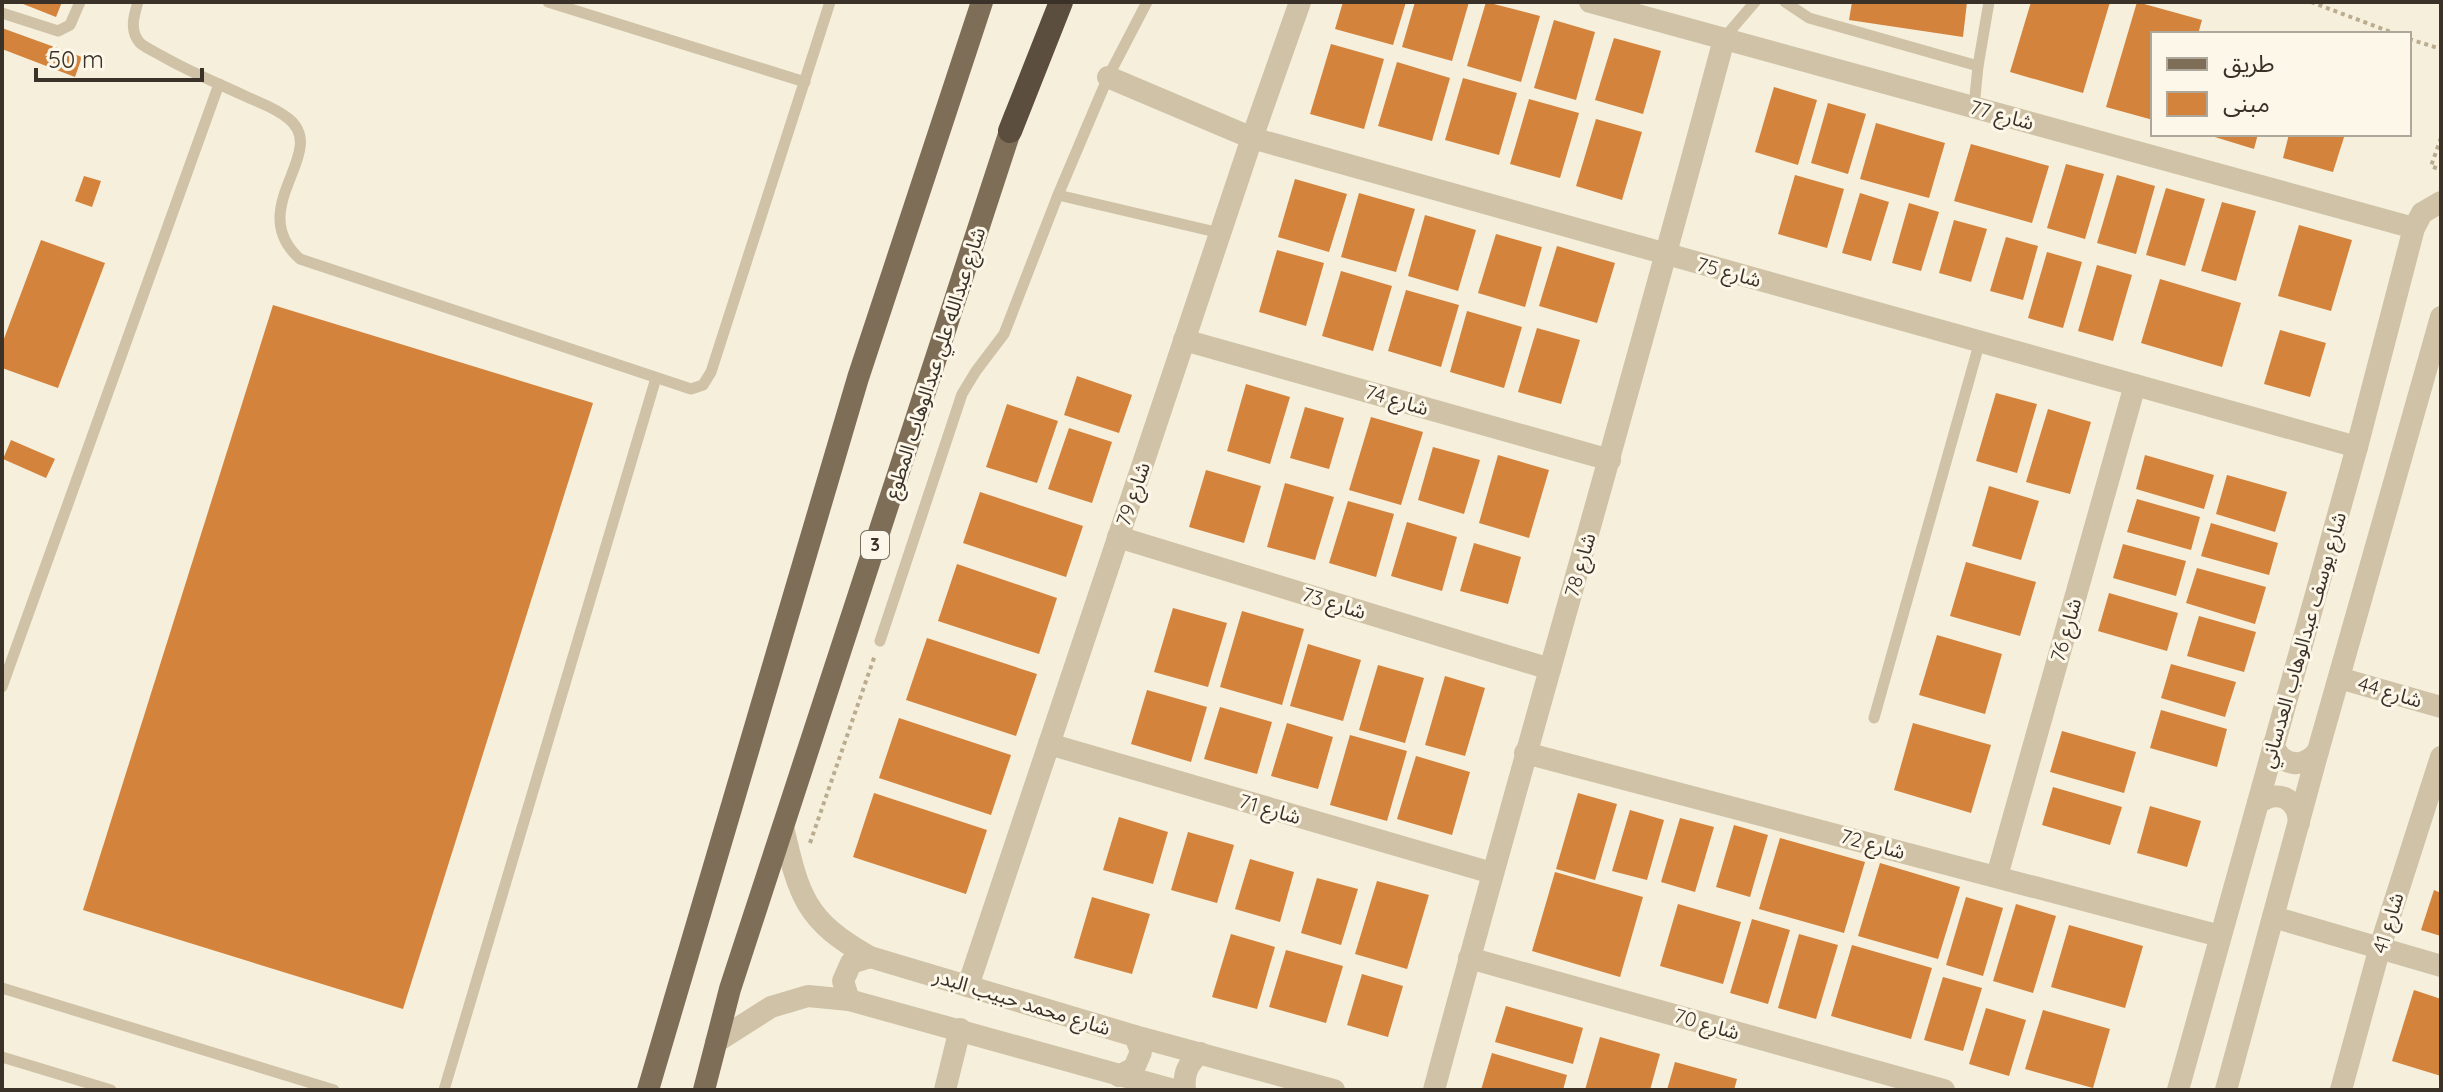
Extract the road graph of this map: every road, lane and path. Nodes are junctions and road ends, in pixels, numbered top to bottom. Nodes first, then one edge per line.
1 (80, 2) edge
2 (138, 2) edge
3 (548, 2) edge
4 (830, 2) edge
5 (982, 2) edge
6 (1052, 2) edge
7 (1061, 2) edge
8 (1147, 2) edge
9 (1300, 2) edge
10 (1590, 2) edge
11 (1755, 2) edge
12 (1785, 2) edge
13 (1989, 2) edge
14 (2311, 2) edge
15 (2, 13) edge
16 (2391, 32) edge
17 (1724, 39) junction
18 (2411, 40) edge
19 (2441, 49) edge
20 (1978, 66) junction
21 (1108, 77) junction
22 (805, 82) junction
23 (219, 84) junction
24 (2441, 101) edge
25 (1974, 107) junction
26 (2441, 109) edge
27 (1010, 131) junction
28 (1252, 138) junction
29 (2441, 138) edge
30 (2441, 170) edge
31 (1058, 195) junction
32 (2441, 202) edge
33 (2414, 228) junction
34 (1220, 233) junction
35 (1667, 255) junction
36 (2441, 320) edge
37 (1184, 340) junction
38 (1980, 341) junction
39 (656, 378) junction
40 (2135, 385) junction
41 (2357, 447) junction
42 (1610, 460) junction
43 (1118, 537) junction
44 (880, 641) joint
45 (1550, 669) junction
46 (2339, 678) junction
47 (2, 687) edge
48 (2441, 707) edge
49 (1874, 718) dead end
50 (1049, 744) junction
51 (2273, 745) junction
52 (2318, 751) junction
53 (1525, 753) junction
54 (2441, 757) edge
55 (2258, 803) junction
56 (2299, 823) junction
57 (783, 827) junction
58 (1492, 873) junction
59 (1997, 876) junction
60 (796, 882) junction
61 (2273, 917) junction
62 (2220, 936) junction
63 (2380, 947) junction
64 (870, 957) junction
65 (1469, 958) junction
66 (2441, 966) edge
67 (968, 986) junction
68 (2, 988) edge
69 (849, 1000) junction
70 (960, 1029) junction
71 (1135, 1036) junction
72 (716, 1042) junction
73 (1200, 1053) junction
74 (2, 1057) edge
75 (1119, 1076) junction
76 (65, 1077) junction
77 (61, 1090) edge
78 (111, 1090) edge
79 (334, 1090) edge
80 (444, 1090) edge
81 (648, 1090) edge
82 (704, 1090) edge
83 (945, 1090) edge
84 (1174, 1090) edge
85 (1185, 1090) edge
86 (1334, 1090) edge
87 (1434, 1090) edge
88 (1944, 1090) edge
89 (2178, 1090) edge
90 (2226, 1090) edge
91 (2341, 1090) edge

1 - 15 lane
2 - 23 lane
3 - 22 lane
4 - 22 lane
5 - 81 main road
6 - 27 main road, شارع عبدالله علي عبدالوهاب المطوع / 3
7 - 27 highway
8 - 21 lane
9 - 28 street, شارع 79
10 - 17 street, شارع 77
11 - 17 lane
12 - 20 lane
13 - 20 lane
14 - 16 path
17 - 25 street, شارع 77
17 - 35 street, شارع 78
18 - 19 path
20 - 25 lane
21 - 28 street, شارع 75
21 - 31 lane
22 - 39 lane
23 - 39 lane
23 - 47 lane
24 - 26 path
25 - 33 street, شارع 77
27 - 57 main road, شارع عبدالله علي عبدالوهاب المطوع / 3
28 - 34 street, شارع 79
28 - 35 street, شارع 75
29 - 30 path
31 - 34 lane
31 - 44 lane
32 - 33 street
33 - 41 street, شارع يوسف عبدالوهاب العدساني
34 - 37 street, شارع 79
35 - 38 street, شارع 75
35 - 42 street, شارع 78
36 - 46 street
37 - 42 street, شارع 74
37 - 43 street, شارع 79
38 - 40 street, شارع 75
38 - 49 lane
39 - 80 lane
40 - 41 street, شارع 75
40 - 59 street, شارع 76
41 - 51 street, شارع يوسف عبدالوهاب العدساني
42 - 45 street, شارع 78
43 - 45 street, شارع 73
43 - 50 street, شارع 79
44 - 60 path
45 - 53 street, شارع 78
46 - 48 street, شارع 44
46 - 52 street
50 - 58 street, شارع 71
50 - 67 street, شارع 79
51 - 52 street
51 - 55 street, شارع يوسف عبدالوهاب العدساني
52 - 56 street
53 - 58 street, شارع 78
53 - 59 street, شارع 72
54 - 63 street, شارع 41
55 - 56 street
55 - 62 street, شارع يوسف عبدالوهاب العدساني
56 - 61 street
57 - 60 street, شارع محمد حبيب البدر
57 - 72 main road, شارع عبدالله علي عبدالوهاب المطوع / 3
58 - 65 street, شارع 78
59 - 62 street, شارع 72
60 - 64 street, شارع محمد حبيب البدر
61 - 63 street
61 - 90 street
62 - 89 street, شارع يوسف عبدالوهاب العدساني
63 - 66 street
63 - 91 street, شارع 41
64 - 67 street, شارع محمد حبيب البدر
64 - 69 street
65 - 87 street, شارع 78
65 - 88 street, شارع 70
67 - 71 street, شارع محمد حبيب البدر
68 - 79 lane
69 - 70 street
69 - 72 street
70 - 75 street
70 - 83 street
71 - 73 street, شارع محمد حبيب البدر
71 - 75 street
72 - 82 main road, شارع عبدالله علي عبدالوهاب المطوع / 3
73 - 85 street
73 - 86 street, شارع محمد حبيب البدر
74 - 76 lane
75 - 84 street
76 - 77 lane
76 - 78 lane

